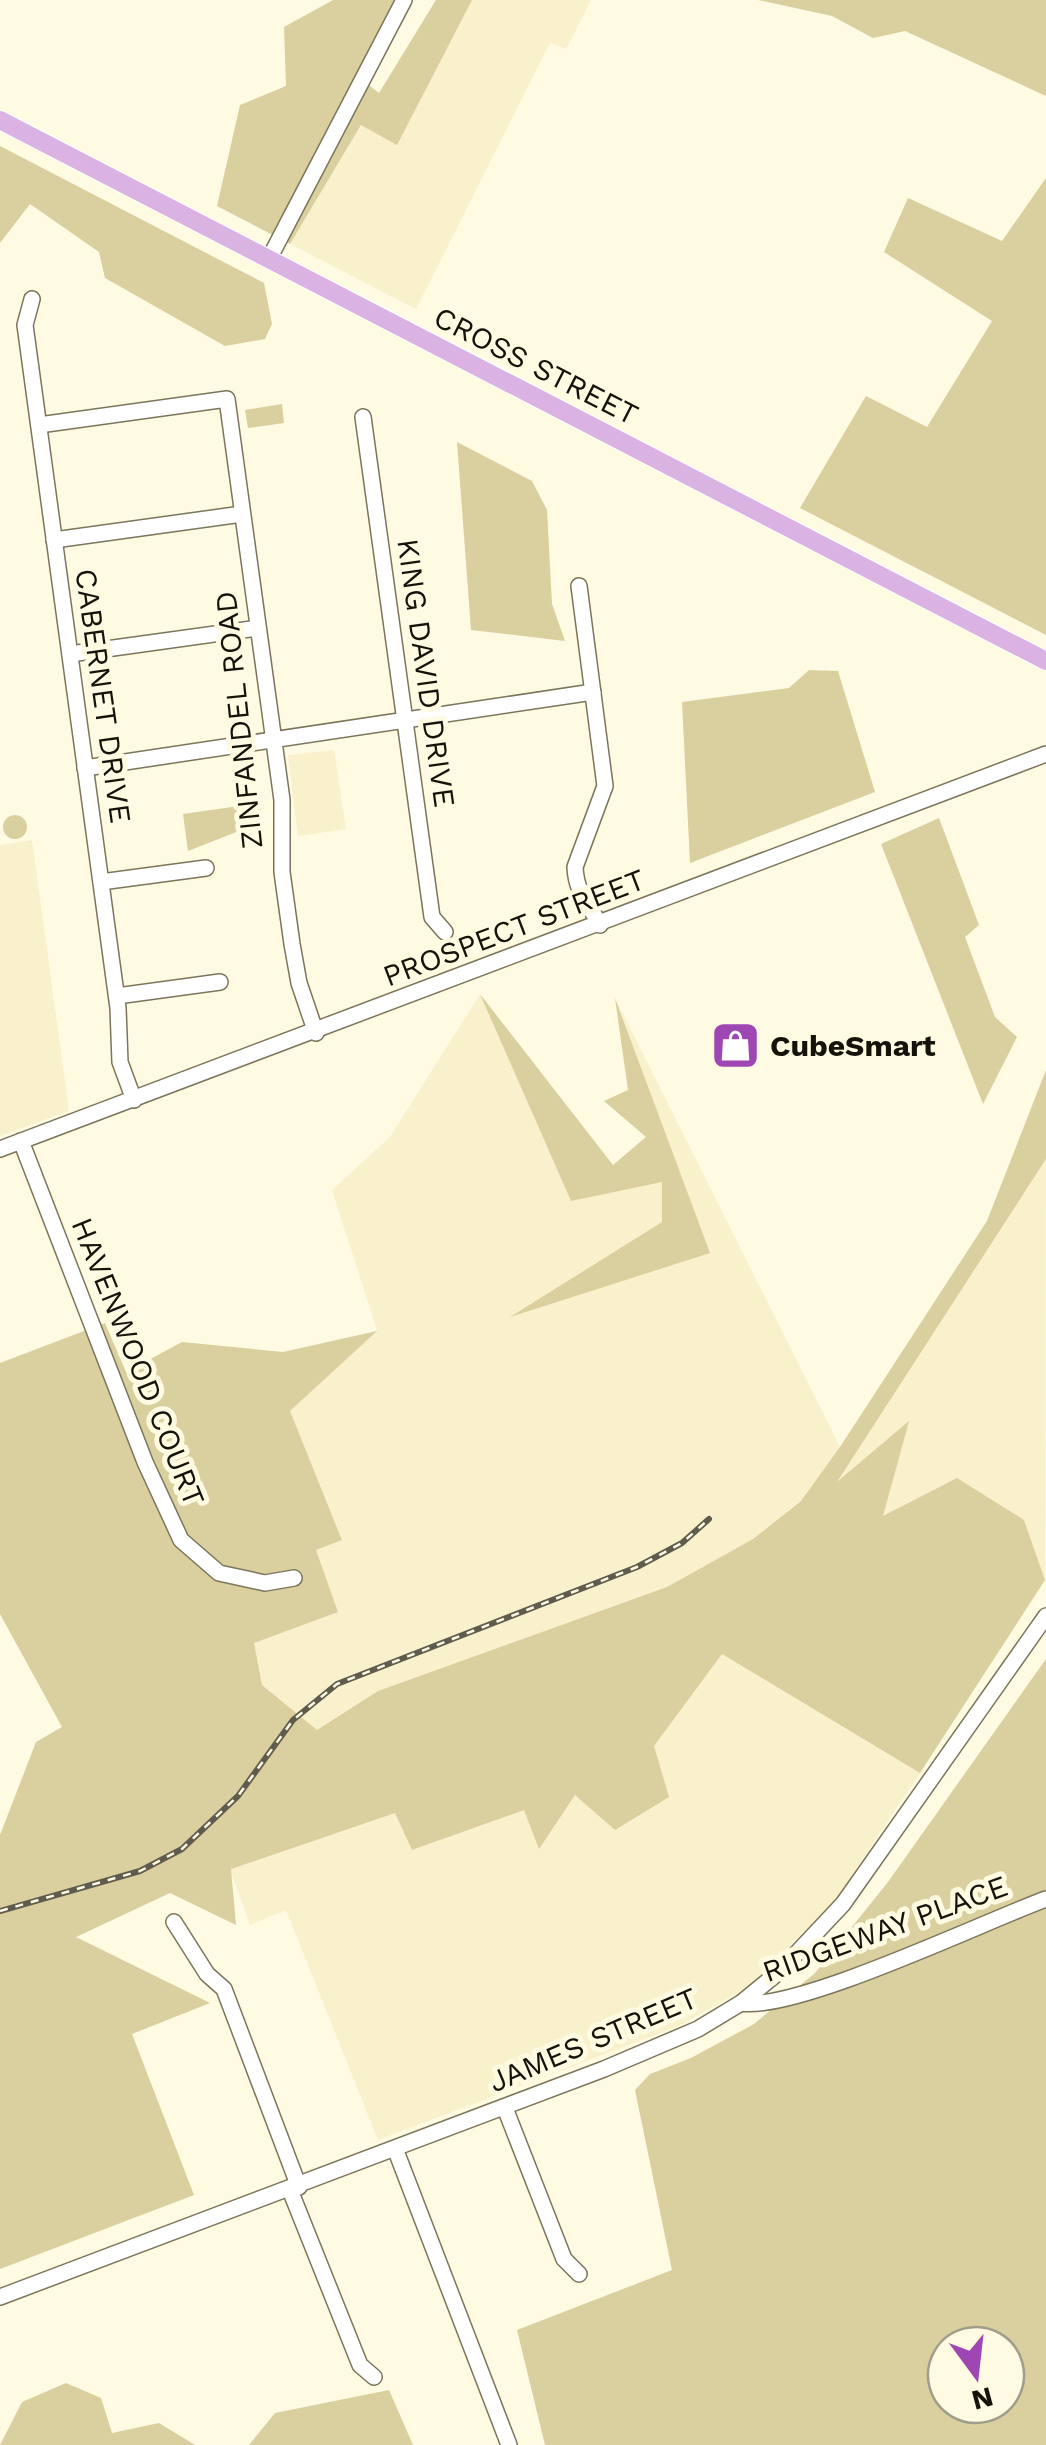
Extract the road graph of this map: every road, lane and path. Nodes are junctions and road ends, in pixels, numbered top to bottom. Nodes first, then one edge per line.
1 (404, 0) edge
2 (0, 120) edge
3 (269, 259) junction
4 (32, 299) dead end
5 (363, 417) dead end
6 (38, 425) junction
7 (242, 514) junction
8 (54, 540) junction
9 (578, 586) dead end
10 (258, 628) junction
11 (70, 654) junction
12 (1046, 661) edge
13 (593, 692) junction
14 (404, 724) junction
15 (274, 742) junction
16 (1046, 754) edge
17 (86, 768) junction
18 (206, 868) dead end
19 (101, 882) junction
20 (597, 920) junction
21 (445, 932) dead end
22 (220, 982) dead end
23 (117, 996) junction
24 (316, 1033) junction
25 (134, 1100) junction
26 (21, 1142) junction
27 (0, 1150) edge
28 (294, 1578) dead end
29 (1046, 1616) edge
30 (1046, 1900) edge
31 (174, 1922) dead end
32 (741, 2003) junction
33 (505, 2108) junction
34 (396, 2151) junction
35 (295, 2188) junction
36 (579, 2274) dead end
37 (0, 2297) edge
38 (374, 2377) dead end
39 (509, 2445) edge

1 - 3 street
2 - 3 main road, CROSS STREET
3 - 12 main road, CROSS STREET
4 - 6 street, CABERNET DRIVE
5 - 14 street, KING DAVID DRIVE
6 - 7 street, ZINFANDEL ROAD
6 - 8 street, CABERNET DRIVE
7 - 8 street
7 - 10 street, ZINFANDEL ROAD
8 - 11 street, CABERNET DRIVE
9 - 13 street
10 - 11 street
10 - 15 street, ZINFANDEL ROAD
11 - 17 street, CABERNET DRIVE
13 - 14 street
13 - 20 street
14 - 15 street
14 - 21 street, KING DAVID DRIVE
15 - 17 street
15 - 24 street, ZINFANDEL ROAD
16 - 20 street, PROSPECT STREET
17 - 19 street, CABERNET DRIVE
18 - 19 street
19 - 23 street, CABERNET DRIVE
20 - 24 street, PROSPECT STREET
22 - 23 street
23 - 25 street, CABERNET DRIVE
24 - 25 street, PROSPECT STREET
25 - 26 street, PROSPECT STREET
26 - 27 street, PROSPECT STREET
26 - 28 street, HAVENWOOD COURT
29 - 32 street, JAMES STREET
30 - 32 street, RIDGEWAY PLACE
31 - 35 street
32 - 33 street, JAMES STREET
33 - 34 street, JAMES STREET
33 - 36 street
34 - 35 street, JAMES STREET
34 - 39 street
35 - 37 street, JAMES STREET
35 - 38 street

